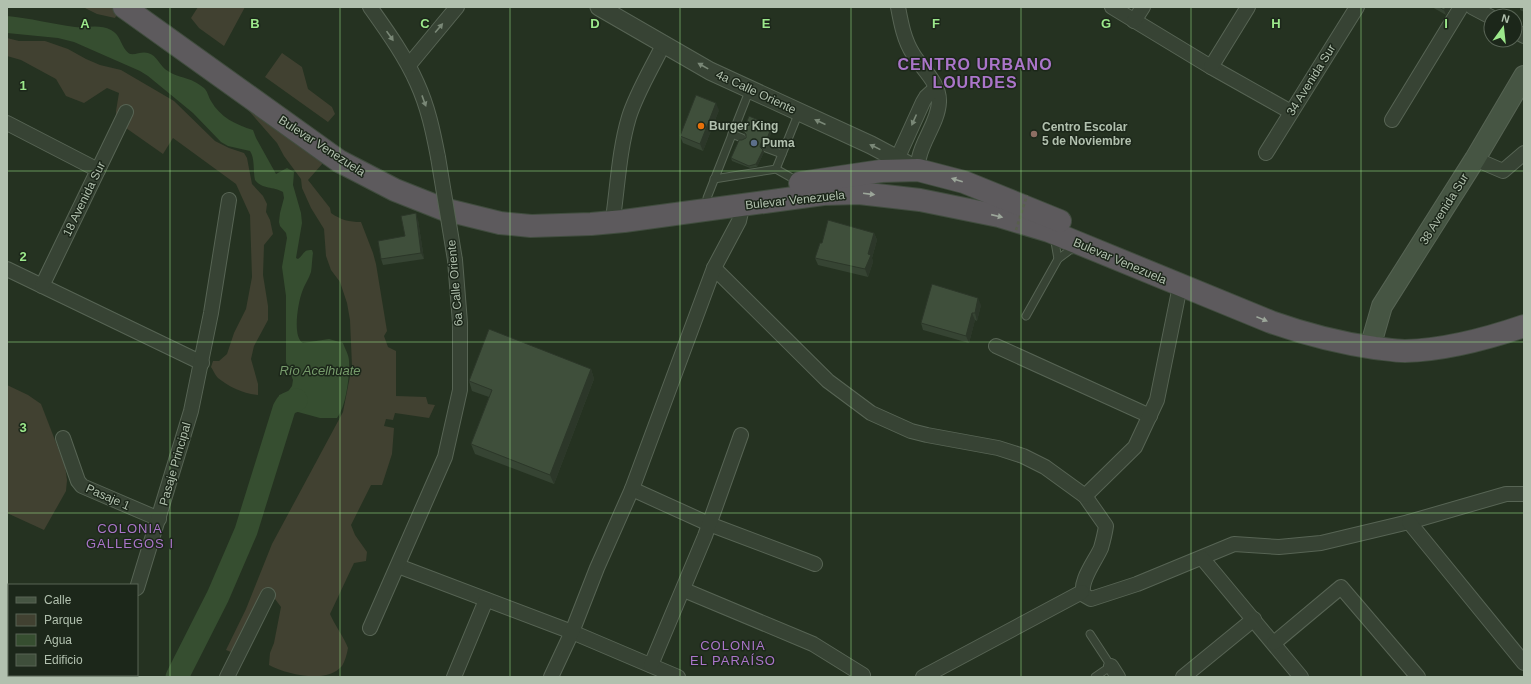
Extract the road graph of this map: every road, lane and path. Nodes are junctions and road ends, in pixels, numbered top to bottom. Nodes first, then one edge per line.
1 (124, 7) edge
2 (145, 7) edge
3 (370, 7) edge
4 (457, 7) edge
5 (599, 7) edge
6 (898, 7) edge
7 (1112, 7) edge
8 (1144, 7) edge
9 (1248, 7) edge
10 (1357, 7) edge
11 (1461, 7) edge
12 (1472, 7) edge
13 (1483, 13) edge
14 (1134, 21) junction
15 (663, 45) junction
16 (409, 65) junction
17 (1211, 67) junction
18 (1524, 76) edge
19 (936, 88) junction
20 (750, 89) junction
21 (126, 112) dead end
22 (799, 112) junction
23 (1291, 112) junction
24 (1392, 120) dead end
25 (7, 123) edge
26 (732, 134) junction
27 (742, 138) edge
28 (766, 148) dead end
29 (1266, 153) dead end
30 (1524, 153) edge
31 (782, 154) junction
32 (1475, 159) junction
33 (894, 164) junction
34 (776, 169) junction
35 (98, 170) junction
36 (918, 170) junction
37 (800, 183) junction
38 (710, 188) junction
39 (1027, 195) dead end
40 (901, 198) junction
41 (229, 200) dead end
42 (740, 206) junction
43 (614, 211) junction
44 (1016, 230) dead end
45 (1049, 231) junction
46 (1088, 246) junction
47 (1058, 258) junction
48 (714, 268) junction
49 (7, 269) edge
50 (42, 286) junction
51 (1180, 286) junction
52 (1524, 313) edge
53 (1026, 316) dead end
54 (1524, 326) edge
55 (1372, 340) junction
56 (1336, 341) junction
57 (996, 346) dead end
58 (1404, 351) junction
59 (202, 363) junction
60 (1150, 416) junction
61 (741, 435) dead end
62 (63, 438) dead end
63 (632, 489) junction
64 (1524, 494) edge
65 (1085, 496) junction
66 (159, 518) junction
67 (1409, 522) junction
68 (709, 524) junction
69 (1202, 558) junction
70 (815, 564) dead end
71 (398, 566) junction
72 (138, 585) edge
73 (684, 590) junction
74 (1082, 592) junction
75 (268, 595) dead end
76 (486, 600) junction
77 (1254, 619) junction
78 (370, 628) dead end
79 (572, 632) junction
80 (1090, 634) dead end
81 (1274, 643) junction
82 (1524, 663) edge
83 (651, 665) junction
84 (1115, 671) edge
85 (863, 675) dead end
86 (227, 677) edge
87 (454, 677) edge
88 (551, 677) edge
89 (678, 677) edge
90 (923, 677) edge
91 (1095, 677) edge
92 (1184, 677) edge
93 (1301, 677) edge
94 (1418, 677) edge

1 - 42 highway, Bulevar Venezuela
2 - 43 highway, Bulevar Venezuela
3 -> 16 street, 6a Calle Oriente
16 -> 4 street
5 - 15 street, 4a Calle Oriente
6 - 19 street
7 - 14 street
8 - 14 street
9 - 17 street
10 - 23 street, 34 Avenida Sur
11 - 24 street
12 - 13 street
14 - 17 street
20 -> 15 street, 4a Calle Oriente
15 - 43 street
16 -> 71 street, 6a Calle Oriente, bridge
17 - 23 street
18 - 32 main road, 38 Avenida Sur
19 -> 33 street
19 - 36 street
20 - 22 street, 4a Calle Oriente
20 - 26 lane
21 - 35 street, 18 Avenida Sur
22 - 31 lane
33 -> 22 street, 4a Calle Oriente
23 - 29 street, 34 Avenida Sur
25 - 35 street
26 - 27 lane
26 - 38 lane
28 - 31 lane
30 - 32 street
31 - 34 lane
32 - 55 main road, 38 Avenida Sur
33 - 36 highway, Bulevar Venezuela
33 - 37 highway, Bulevar Venezuela
34 - 37 lane
34 - 38 lane
35 - 50 street, 18 Avenida Sur
36 - 40 highway
55 -> 36 highway, Bulevar Venezuela
37 - 38 highway, Bulevar Venezuela
38 - 43 highway, Bulevar Venezuela
39 - 44 path, bridge
42 -> 40 highway, Bulevar Venezuela
40 -> 45 highway, Bulevar Venezuela
41 - 59 street, Pasaje Principal
42 - 48 street
45 - 46 highway, Bulevar Venezuela
45 - 47 lane
46 - 47 lane
46 - 51 highway, Bulevar Venezuela
47 - 53 lane
48 - 63 street
48 - 65 street
49 - 50 street
50 - 59 street
51 -> 56 highway, Bulevar Venezuela
51 - 60 street
52 - 55 highway, Bulevar Venezuela
54 - 58 highway, Bulevar Venezuela
55 - 56 highway
55 - 58 highway
56 - 58 highway, Bulevar Venezuela
57 - 60 street
59 - 66 street, Pasaje Principal
60 - 65 street
61 - 68 street
62 - 66 street, Pasaje 1
63 - 68 street
63 - 79 street
64 - 67 street
65 - 74 street
66 - 72 street, Pasaje Principal
67 - 69 street
67 - 82 street
68 - 70 street
68 - 73 street
69 - 74 street
69 - 77 street
71 - 76 street
71 - 78 street, 6a Calle Oriente
73 - 83 street
73 - 85 street
74 - 90 street
75 - 86 street
76 - 79 street
76 - 87 street
77 - 81 street
77 - 92 street
79 - 83 street
79 - 88 street
80 - 84 lane
81 - 93 street
81 - 94 street
83 - 89 street
84 - 91 lane

